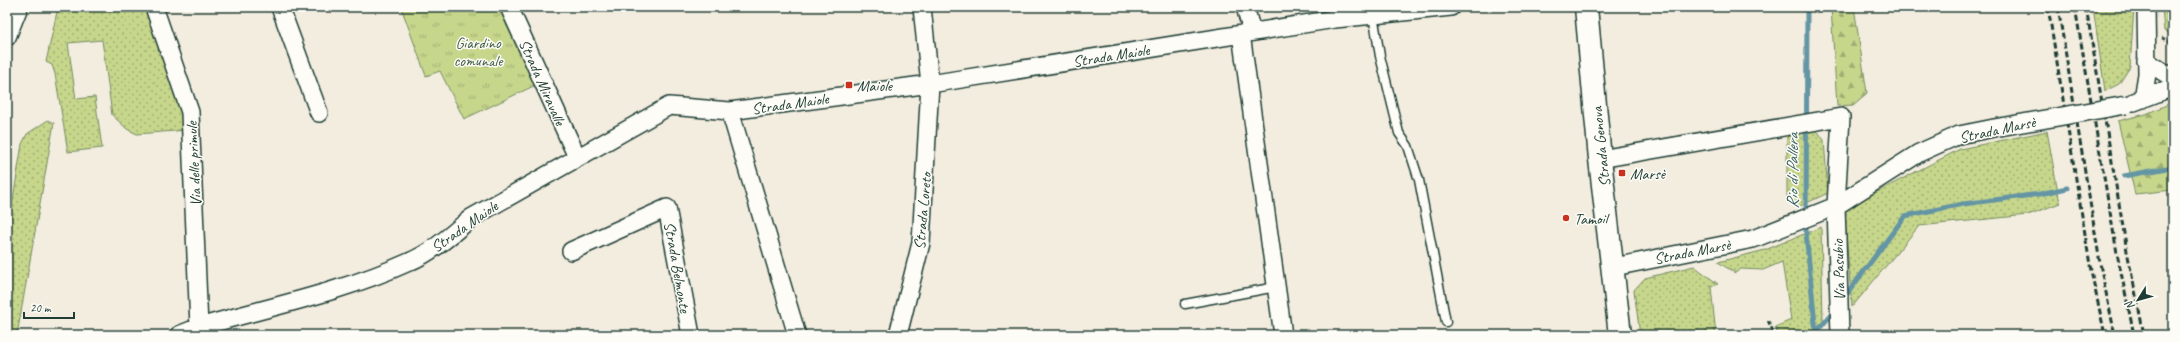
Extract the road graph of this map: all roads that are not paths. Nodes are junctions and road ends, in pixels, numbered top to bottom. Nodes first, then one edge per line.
1 (19, 7) edge
2 (154, 7) edge
3 (280, 7) edge
4 (509, 7) edge
5 (922, 7) edge
6 (1245, 7) edge
7 (1451, 7) edge
8 (1586, 7) edge
9 (2146, 7) edge
10 (1334, 13) edge
11 (1373, 15) junction
12 (1247, 33) junction
13 (7, 37) edge
14 (2146, 61) junction
15 (2173, 75) edge
16 (930, 84) junction
17 (2173, 87) edge
18 (2143, 99) junction
19 (730, 111) junction
20 (319, 113) dead end
21 (577, 157) junction
22 (1600, 159) junction
23 (1828, 209) junction
24 (571, 251) dead end
25 (1614, 267) junction
26 (1276, 287) junction
27 (1186, 304) dead end
28 (1446, 322) dead end
29 (199, 327) junction
30 (1840, 328) edge
31 (179, 335) edge
32 (691, 335) edge
33 (797, 335) edge
34 (898, 335) edge
35 (1283, 335) edge
36 (1620, 335) edge

1 - 13 street
2 - 29 street, Via delle primule
3 - 20 street
4 - 21 street, Strada Miravalle
5 - 16 street, Strada Loreto
6 - 12 street
7 - 11 street, Strada Maiole
8 - 22 main road, Strada Genova
9 - 14 street
10 - 11 street, Strada Maiole
10 - 12 street, Strada Maiole
11 - 28 lane
12 - 16 street, Strada Maiole
12 - 26 street
14 - 15 street
14 - 18 street
16 - 19 street, Strada Maiole
16 - 34 street, Strada Loreto
17 - 18 street, Strada Marsè
18 - 23 street, Strada Marsè, bridge
19 - 21 street, Strada Maiole
19 - 33 street
21 - 29 street, Strada Maiole
22 - 23 street
22 - 25 main road, Strada Genova
23 - 25 street, Strada Marsè
23 - 30 street, Via Pasubio
24 - 32 street, Strada Belmonte
25 - 36 main road, Strada Genova
26 - 27 lane
26 - 35 street
29 - 31 street, Strada Maiole

